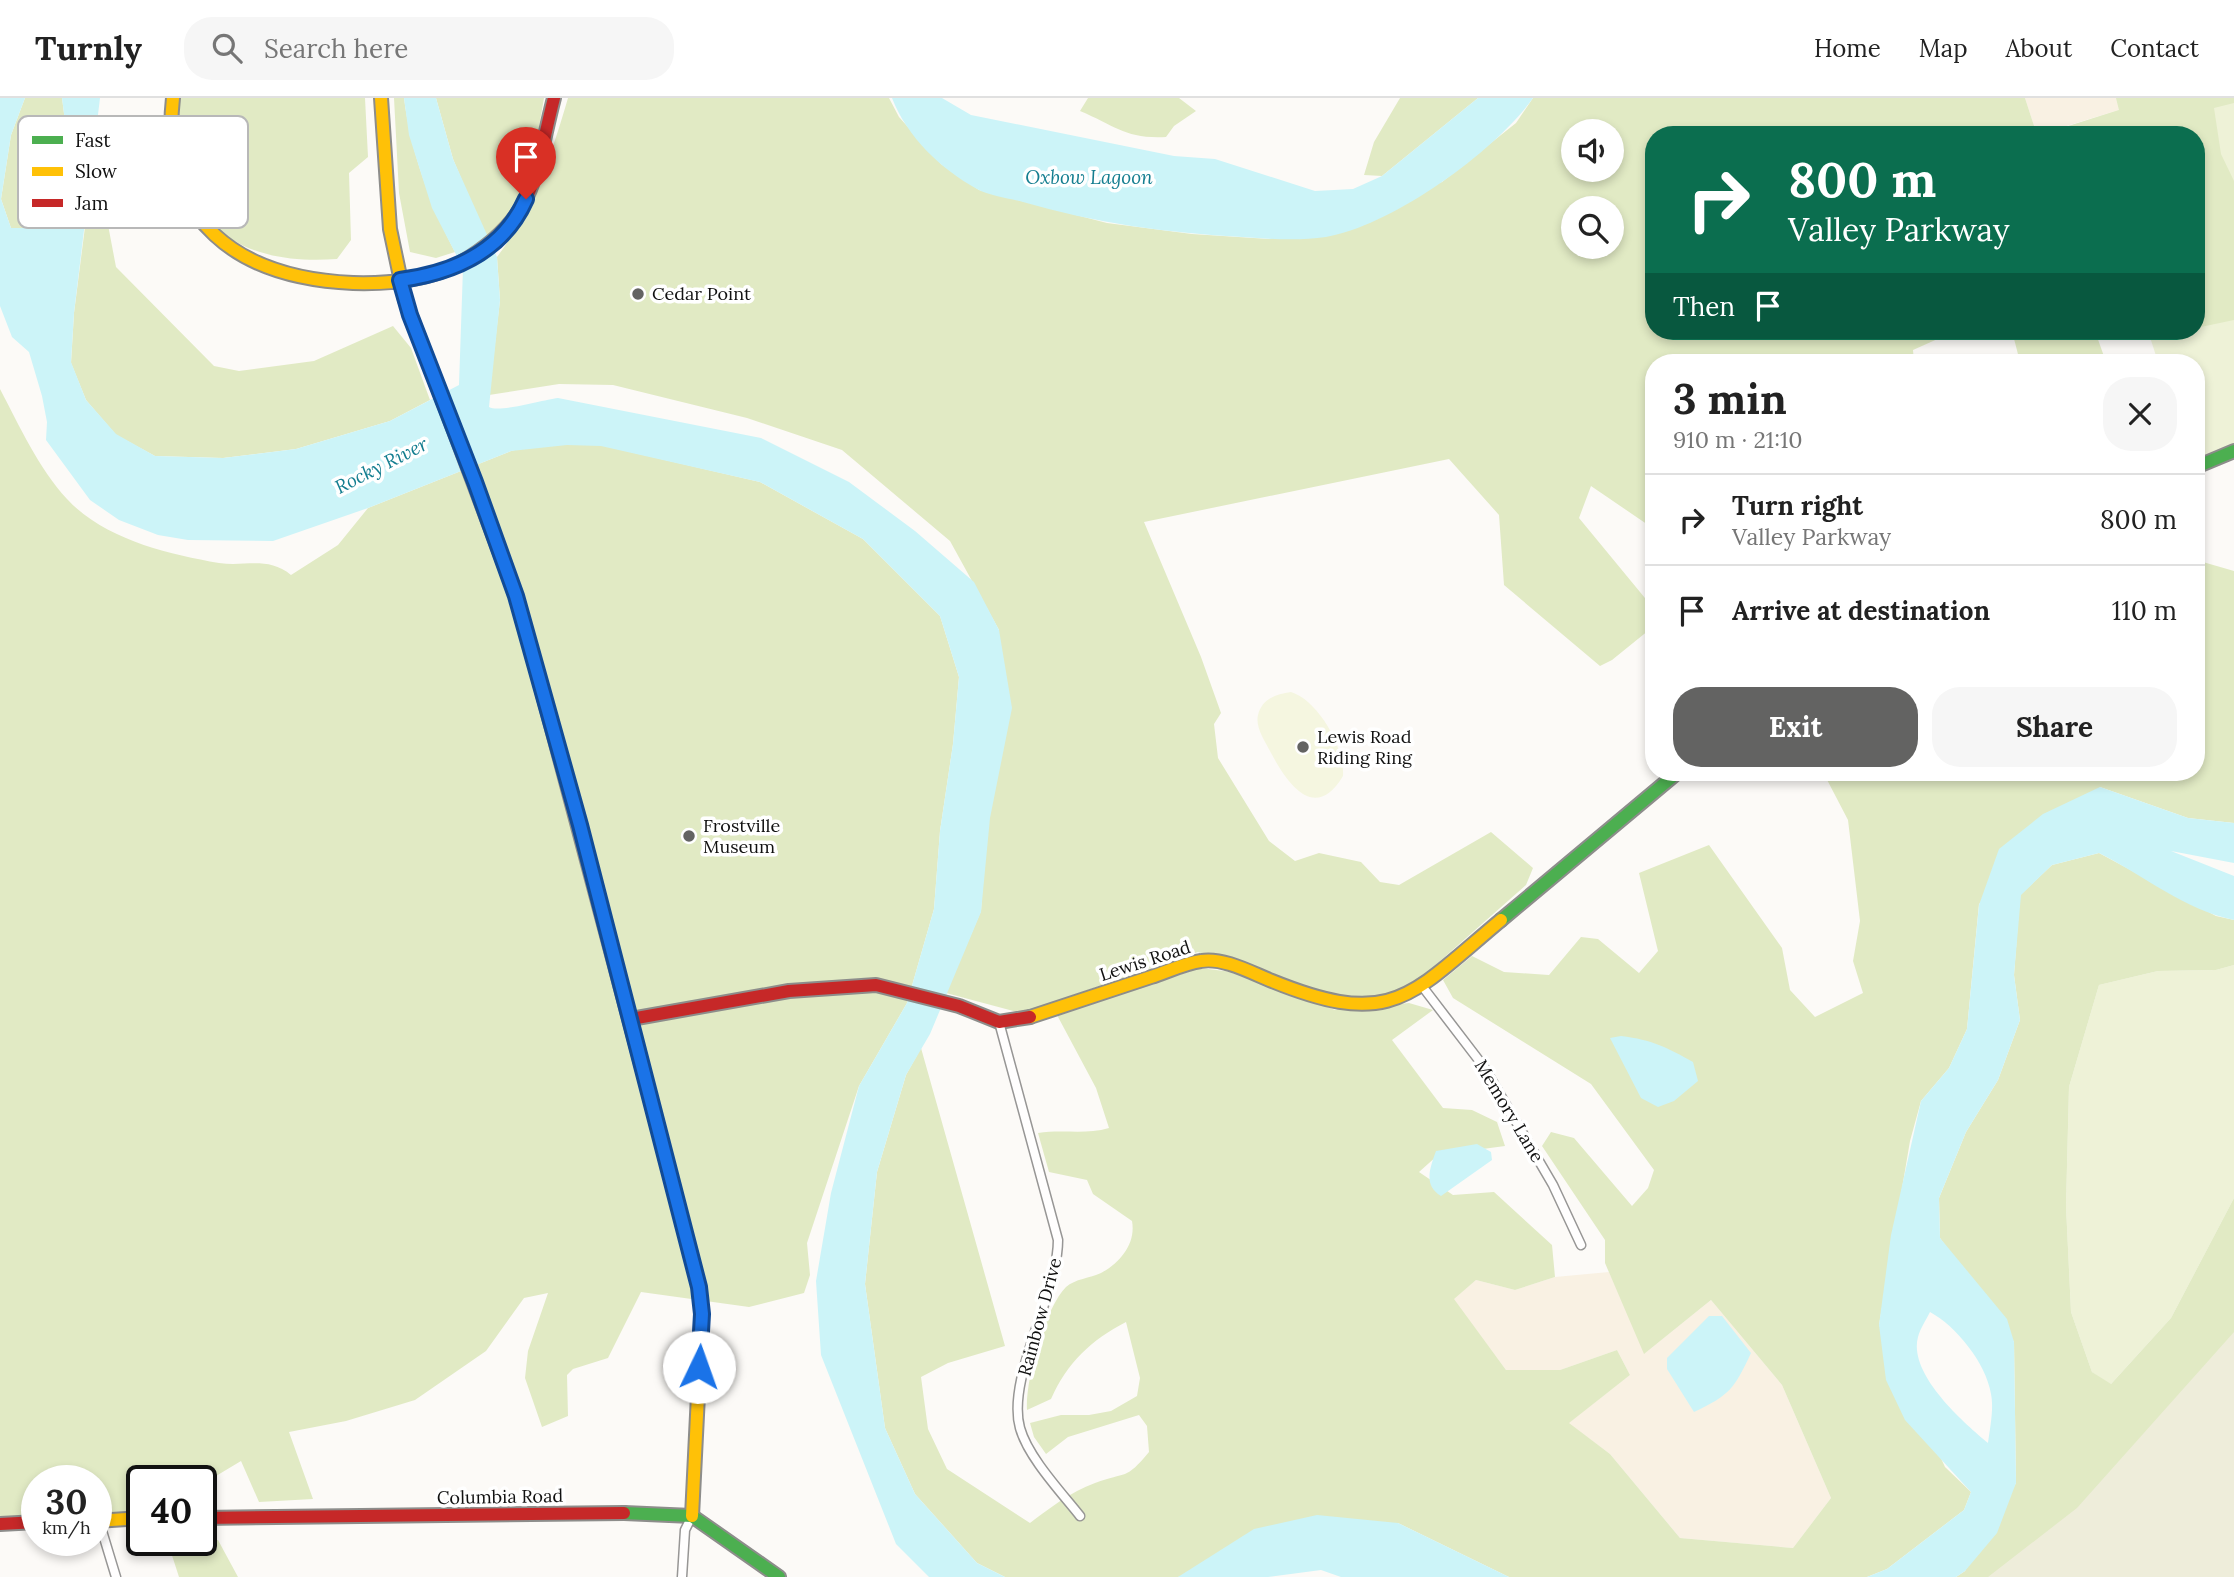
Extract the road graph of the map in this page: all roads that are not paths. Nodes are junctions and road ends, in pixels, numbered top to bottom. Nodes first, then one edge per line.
1 (173, 98) edge
2 (381, 98) edge
3 (554, 98) edge
4 (171, 116) edge
5 (209, 228) edge
6 (400, 280) junction
7 (2234, 450) edge
8 (2205, 463) edge
9 (1667, 781) edge
10 (1422, 986) junction
11 (631, 1019) junction
12 (999, 1022) junction
13 (1581, 1245) dead end
14 (692, 1516) junction
15 (1080, 1516) dead end
16 (217, 1518) edge
17 (21, 1523) edge
18 (0, 1524) edge
19 (109, 1556) edge
20 (116, 1577) edge
21 (682, 1577) edge
22 (779, 1577) edge

1 - 4 street
2 - 6 street
3 - 6 street
5 - 6 street
6 - 11 street
7 - 8 street
9 - 10 street, Lewis Road
10 - 12 street, Lewis Road
10 - 13 street, Memory Lane
11 - 12 street
11 - 14 street
12 - 15 street, Rainbow Drive
14 - 16 street, Columbia Road
14 - 21 street
14 - 22 street
17 - 18 street
19 - 20 street

